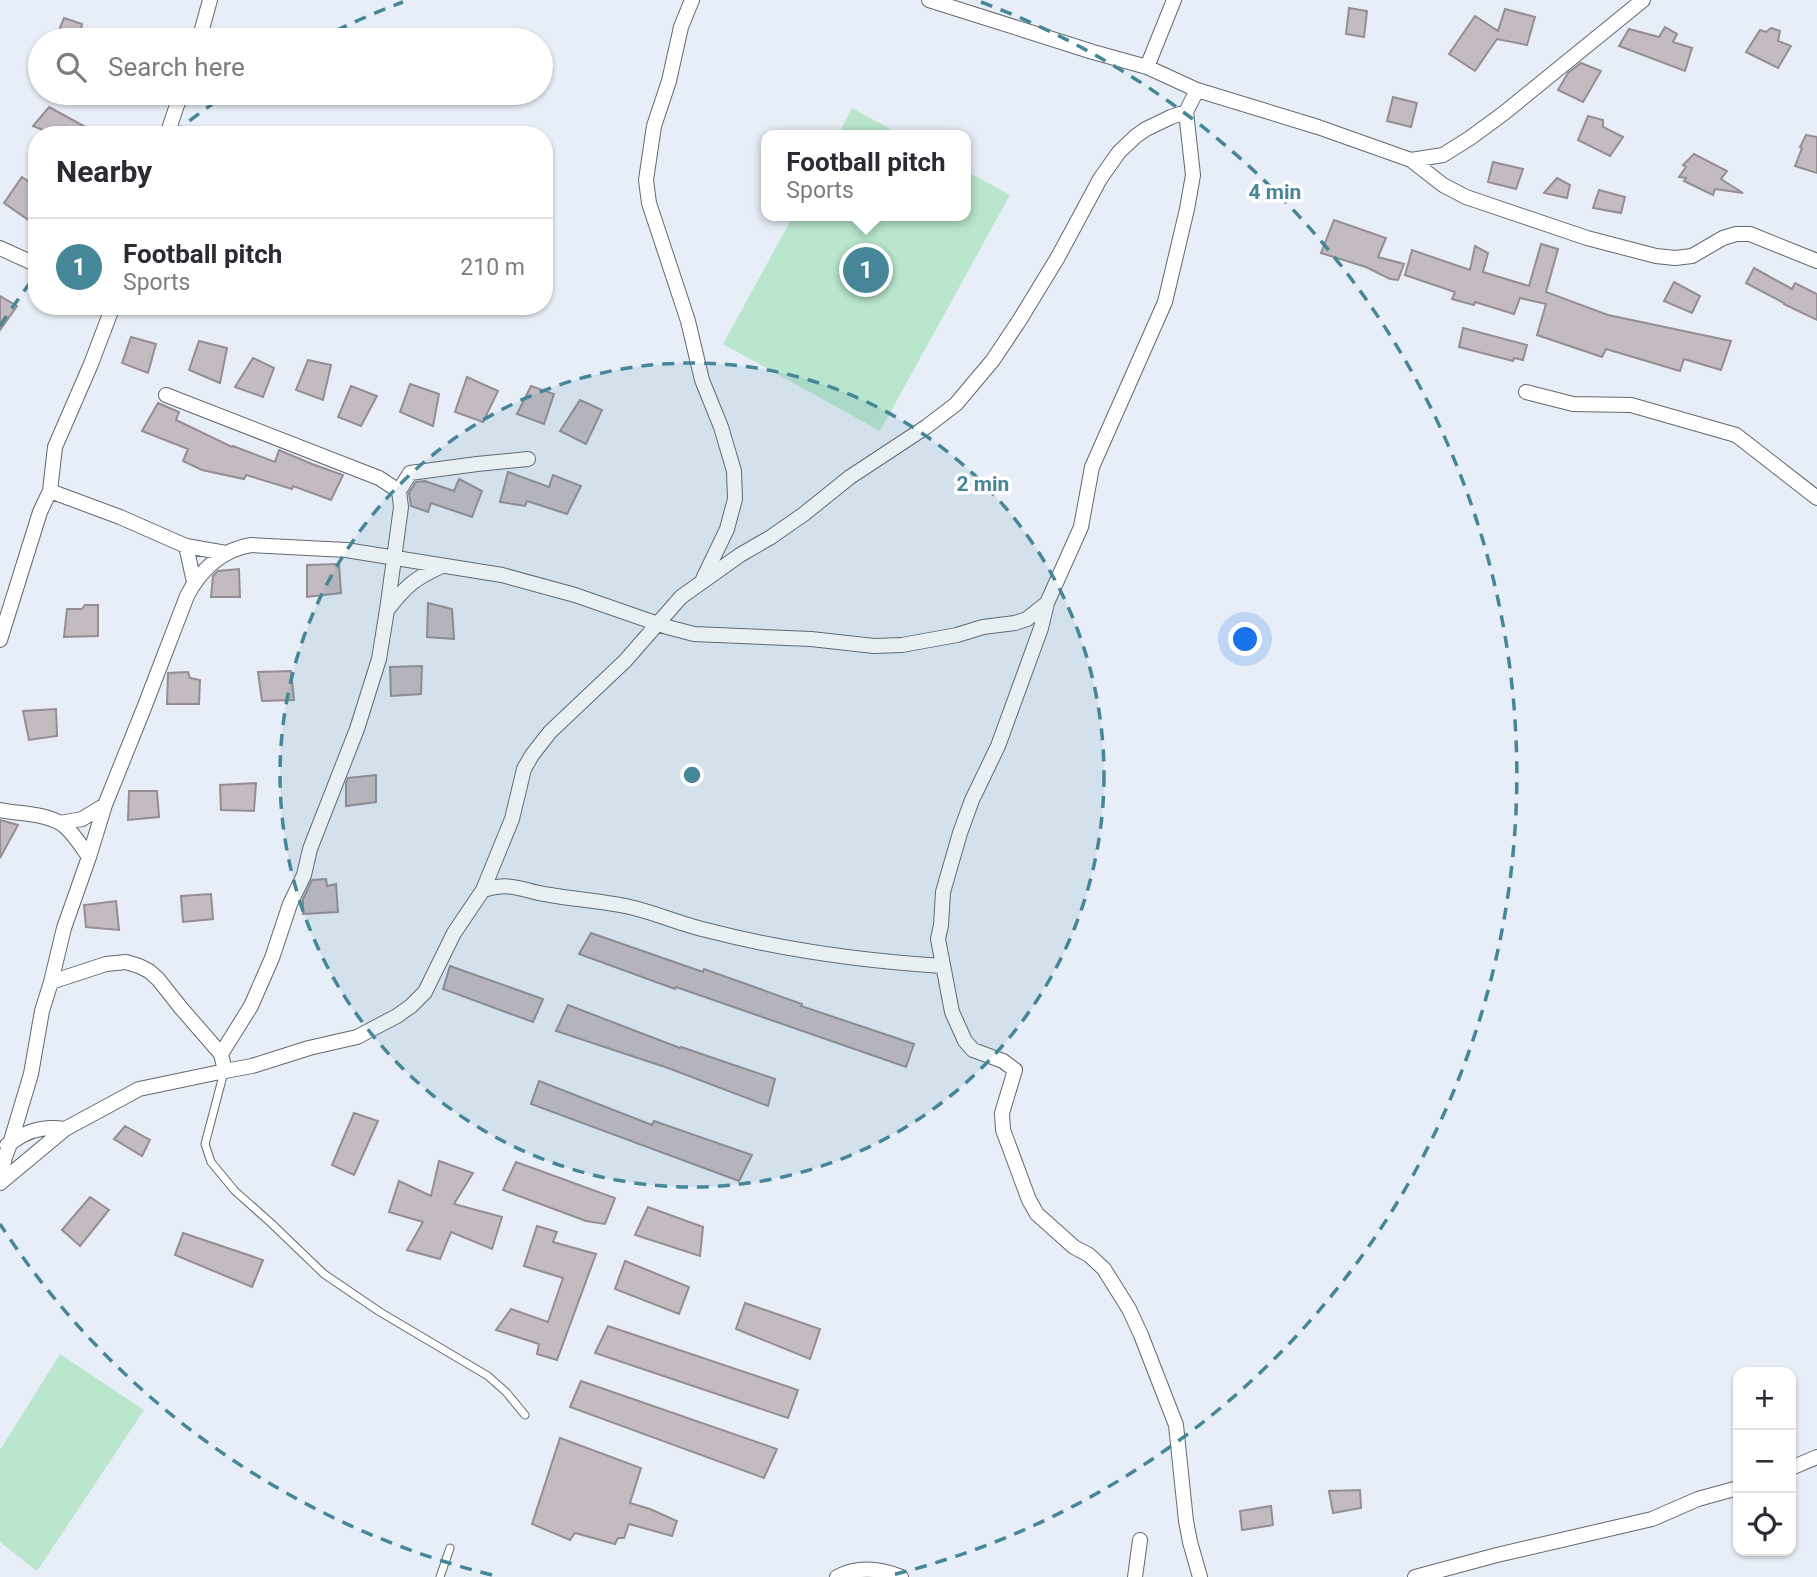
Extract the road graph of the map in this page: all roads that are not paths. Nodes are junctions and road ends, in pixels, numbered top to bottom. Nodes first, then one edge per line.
1 (210, 0) edge
2 (692, 0) edge
3 (929, 0) edge
4 (1174, 0) edge
5 (1643, 0) edge
6 (202, 28) edge
7 (1147, 67) junction
8 (1197, 90) junction
9 (177, 105) edge
10 (1186, 112) junction
11 (170, 126) edge
12 (1411, 160) junction
13 (0, 248) edge
14 (28, 261) edge
15 (1817, 261) edge
16 (110, 315) edge
17 (1526, 393) dead end
18 (166, 395) dead end
19 (528, 459) dead end
20 (50, 491) junction
21 (399, 491) junction
22 (1817, 498) edge
23 (186, 546) junction
24 (226, 553) junction
25 (395, 558) junction
26 (443, 566) junction
27 (702, 581) junction
28 (194, 582) junction
29 (1047, 603) junction
30 (387, 610) junction
31 (659, 624) junction
32 (0, 640) edge
33 (105, 805) junction
34 (0, 810) edge
35 (61, 823) junction
36 (89, 856) junction
37 (482, 890) junction
38 (942, 966) junction
39 (51, 982) junction
40 (221, 1054) junction
41 (225, 1071) junction
42 (65, 1129) junction
43 (5, 1145) edge
44 (0, 1181) edge
45 (525, 1415) dead end
46 (1817, 1457) edge
47 (1796, 1466) edge
48 (1733, 1489) edge
49 (1140, 1540) dead end
50 (450, 1548) dead end
51 (440, 1577) edge
52 (837, 1577) edge
53 (901, 1577) edge
54 (1135, 1577) edge
55 (1200, 1577) edge
56 (1415, 1577) edge

1 - 6 street
2 - 27 street
3 - 7 street
4 - 7 street
5 - 12 street
7 - 8 street
8 - 10 street
8 - 12 street
9 - 11 street
10 - 27 street
10 - 29 street
12 - 15 street
13 - 14 street
16 - 20 street
17 - 22 street
18 - 21 street
19 - 21 street
20 - 23 street
20 - 32 street
21 - 25 street
23 - 24 street
23 - 28 street
24 - 25 street
24 - 28 street
25 - 26 street
25 - 30 street
26 - 30 street
26 - 31 street
27 - 31 street
28 - 33 street
29 - 31 street
29 - 38 street
30 - 40 street
31 - 37 street
33 - 35 street
33 - 36 street
34 - 35 street
35 - 36 street
36 - 39 street
37 - 38 street
37 - 41 street
38 - 55 street
39 - 40 street
39 - 43 street
40 - 41 street
41 - 42 street
41 - 45 lane
42 - 43 street
42 - 44 street
43 - 44 street
46 - 47 street
48 - 56 street
49 - 54 street
50 - 51 lane
52 - 53 street

